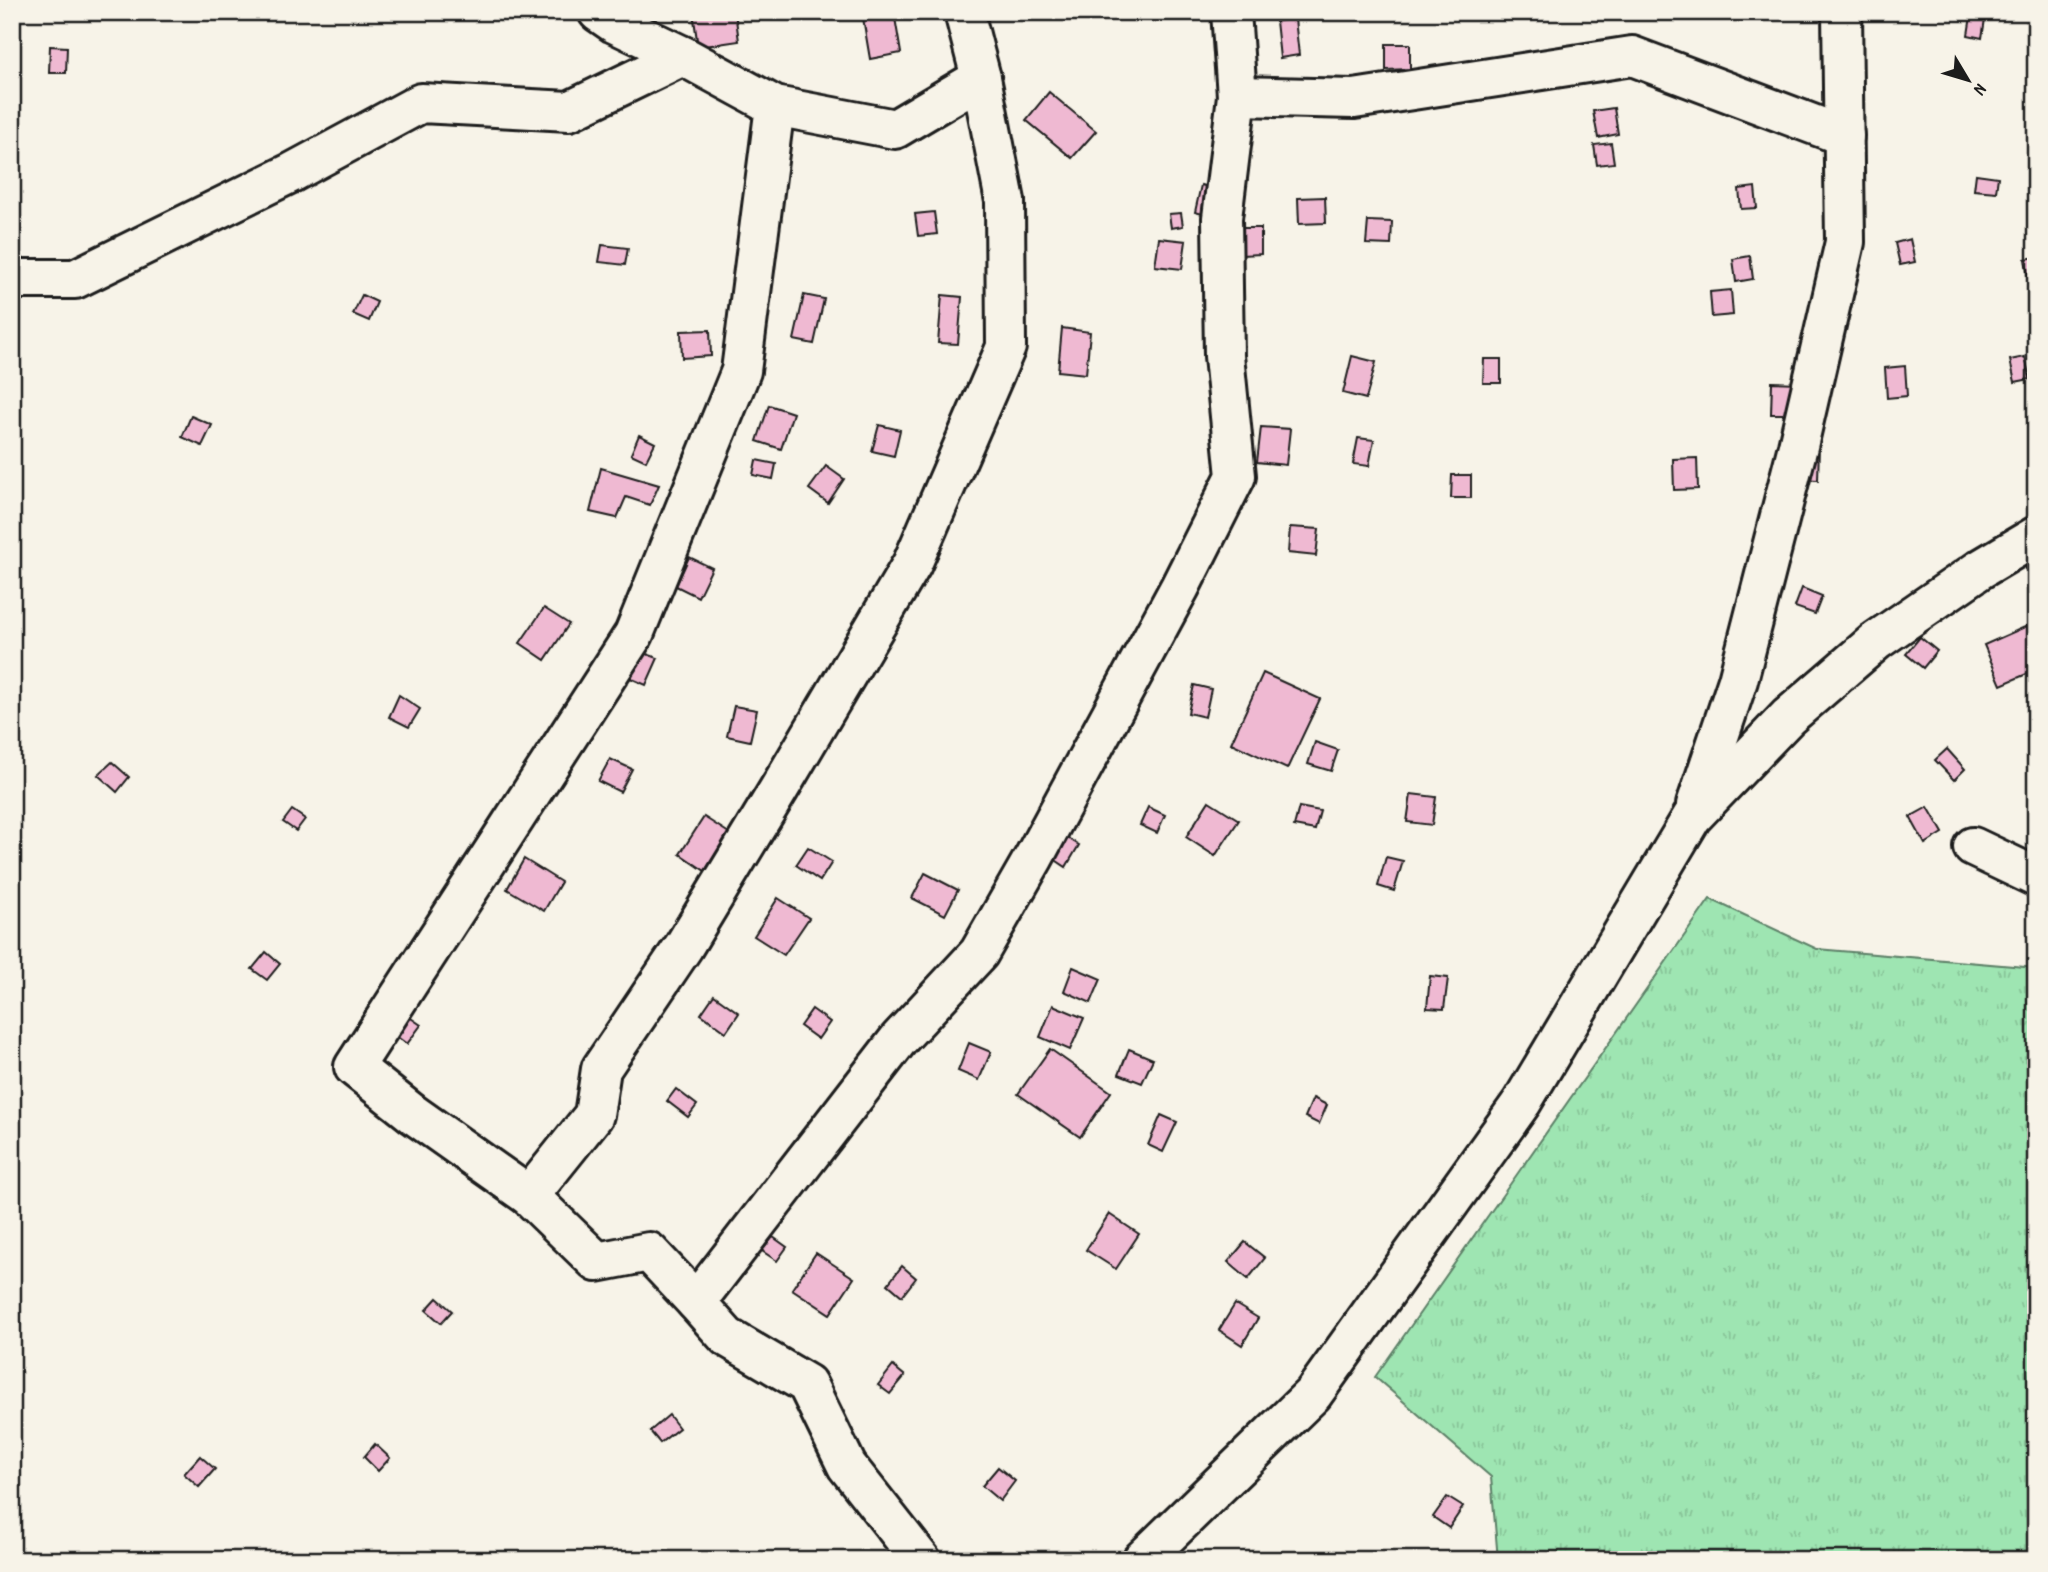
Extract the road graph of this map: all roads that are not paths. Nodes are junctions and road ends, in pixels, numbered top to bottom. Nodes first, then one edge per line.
1 (598, 12) edge
2 (964, 12) edge
3 (1231, 12) edge
4 (1842, 12) edge
5 (683, 56) junction
6 (982, 78) junction
7 (1237, 96) junction
8 (775, 106) junction
9 (1844, 136) junction
10 (12, 279) edge
11 (2036, 536) edge
12 (1692, 817) junction
13 (1973, 847) dead end
14 (2036, 877) edge
15 (529, 1196) junction
16 (696, 1303) junction
17 (921, 1560) edge
18 (1142, 1560) edge

1 - 5 street
2 - 6 street
3 - 7 street
4 - 9 street
5 - 8 street
5 - 10 street
6 - 8 street
6 - 15 street
7 - 9 street
7 - 16 street
8 - 15 street
9 - 12 street
11 - 12 street
12 - 18 street
13 - 14 street
15 - 16 street
16 - 17 street

